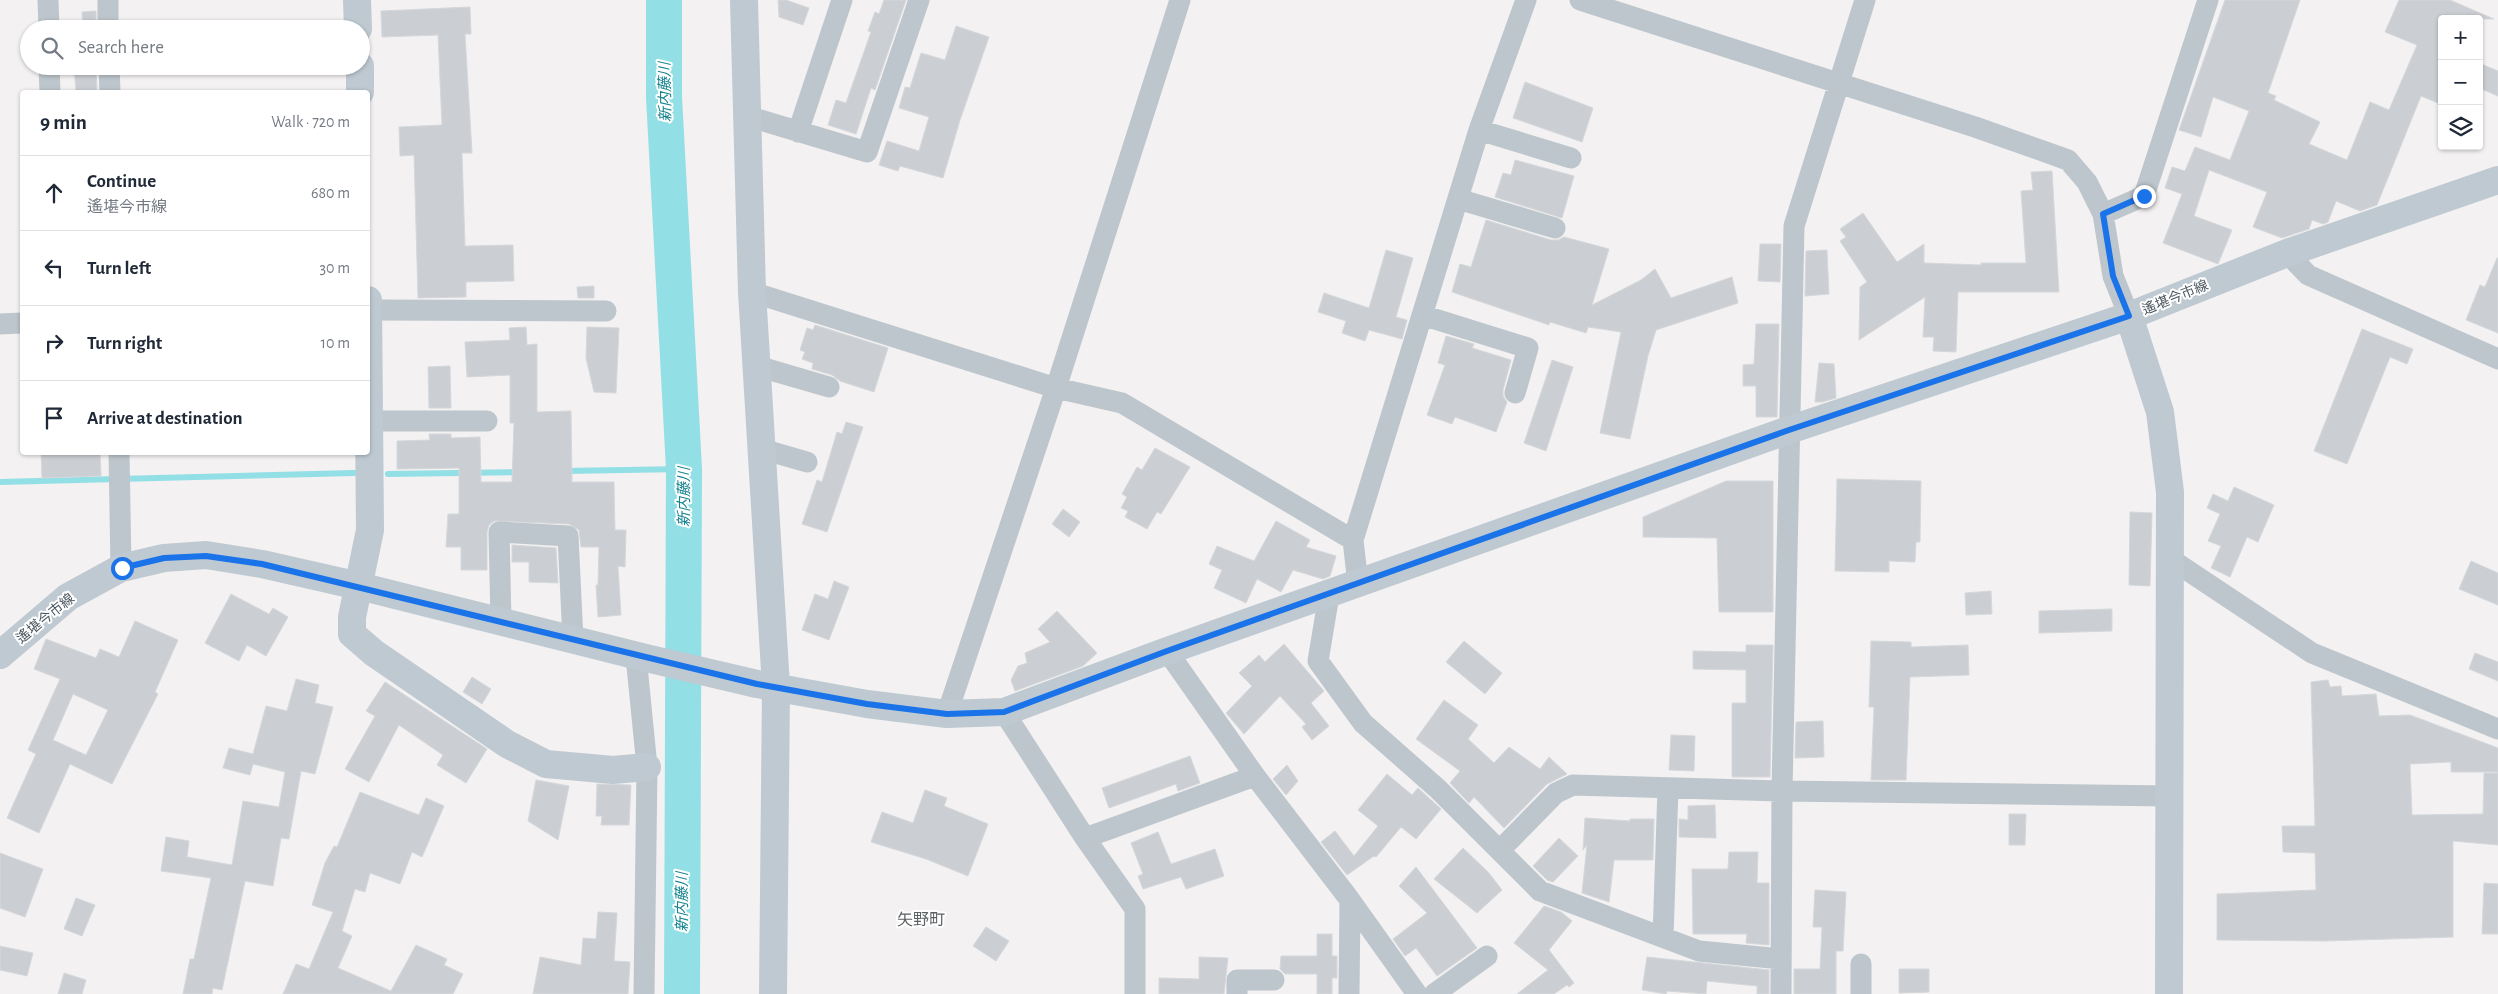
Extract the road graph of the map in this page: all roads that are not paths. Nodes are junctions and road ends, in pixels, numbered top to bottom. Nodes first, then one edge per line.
1 (48, 0) edge
2 (108, 0) edge
3 (357, 0) edge
4 (744, 0) edge
5 (842, 0) edge
6 (919, 0) edge
7 (1180, 0) edge
8 (1526, 0) edge
9 (1580, 0) edge
10 (1865, 0) edge
11 (2208, 0) edge
12 (49, 20) edge
13 (108, 20) edge
14 (358, 20) edge
15 (50, 75) edge
16 (109, 75) edge
17 (360, 75) edge
18 (1837, 85) junction
19 (50, 90) edge
20 (110, 90) edge
21 (360, 90) edge
22 (748, 116) junction
23 (1480, 130) junction
24 (798, 132) junction
25 (1571, 158) dead end
26 (2498, 180) edge
27 (1458, 199) junction
28 (2103, 214) junction
29 (1555, 228) dead end
30 (2287, 253) junction
31 (752, 292) junction
32 (370, 310) edge
33 (606, 311) dead end
34 (1422, 315) junction
35 (2129, 316) junction
36 (20, 323) edge
37 (0, 324) edge
38 (2498, 359) edge
39 (757, 366) junction
40 (829, 387) dead end
41 (1056, 388) junction
42 (1515, 393) dead end
43 (487, 420) dead end
44 (370, 421) edge
45 (1789, 430) junction
46 (762, 449) junction
47 (119, 455) edge
48 (369, 455) edge
49 (807, 462) dead end
50 (1353, 540) junction
51 (2172, 560) junction
52 (122, 568) junction
53 (1358, 584) junction
54 (359, 586) junction
55 (1329, 595) junction
56 (501, 622) junction
57 (573, 640) junction
58 (1167, 651) junction
59 (0, 654) edge
60 (641, 657) junction
61 (767, 686) junction
62 (1004, 712) junction
63 (947, 714) junction
64 (2498, 729) edge
65 (647, 767) junction
66 (1255, 776) junction
67 (1668, 788) junction
68 (1782, 791) junction
69 (2170, 796) junction
70 (1085, 838) junction
71 (1500, 850) junction
72 (1350, 900) junction
73 (1663, 937) junction
74 (1487, 956) dead end
75 (1781, 959) junction
76 (1861, 964) dead end
77 (1274, 980) dead end
78 (644, 994) edge
79 (773, 994) edge
80 (1136, 994) edge
81 (1237, 994) edge
82 (1349, 994) edge
83 (1417, 994) edge
84 (1434, 994) edge
85 (1781, 994) edge
86 (1861, 994) edge
87 (2169, 994) edge

1 - 12 street
2 - 13 street
3 - 14 main road
4 - 22 main road
5 - 24 street
6 - 24 street
7 - 41 street
8 - 23 street
9 - 18 street
10 - 18 street
11 - 28 street
15 - 19 street
16 - 20 street
17 - 21 main road
18 - 28 street
18 - 45 street
22 - 24 street
22 - 31 main road
23 - 25 street
23 - 27 street
26 - 30 main road, 遙堪今市線
27 - 29 street
27 - 34 street
28 - 35 street
30 - 35 main road, 遙堪今市線
30 - 38 street
31 - 39 main road
31 - 41 street
32 - 33 street
34 - 42 street
34 - 50 street
35 - 45 main road, 遙堪今市線
35 - 51 main road
36 - 37 street
39 - 40 street
39 - 46 main road
41 - 50 street
41 - 63 street
43 - 44 street
45 - 53 main road, 遙堪今市線
45 - 68 street
46 - 49 street
46 - 61 main road
47 - 52 street
48 - 54 main road
50 - 53 street
51 - 64 street
51 - 69 main road
52 - 54 main road, 遙堪今市線
52 - 59 main road, 遙堪今市線
53 - 55 main road, 遙堪今市線
54 - 56 main road, 遙堪今市線
54 - 65 main road
55 - 58 main road, 遙堪今市線
55 - 71 street
56 - 57 main road, 遙堪今市線
56 - 57 street
57 - 60 main road, 遙堪今市線
58 - 62 main road, 遙堪今市線
58 - 66 street
60 - 61 main road, 遙堪今市線
60 - 65 street
61 - 63 main road, 遙堪今市線
61 - 79 main road
62 - 63 main road, 遙堪今市線
62 - 70 street
65 - 78 street
66 - 70 street
66 - 72 street
67 - 68 street
67 - 71 street
67 - 73 street
68 - 69 street
68 - 75 street
69 - 87 main road
70 - 80 street
71 - 73 street
72 - 82 street
72 - 83 street
73 - 75 street
74 - 84 street
75 - 85 street
76 - 86 street
77 - 81 street

